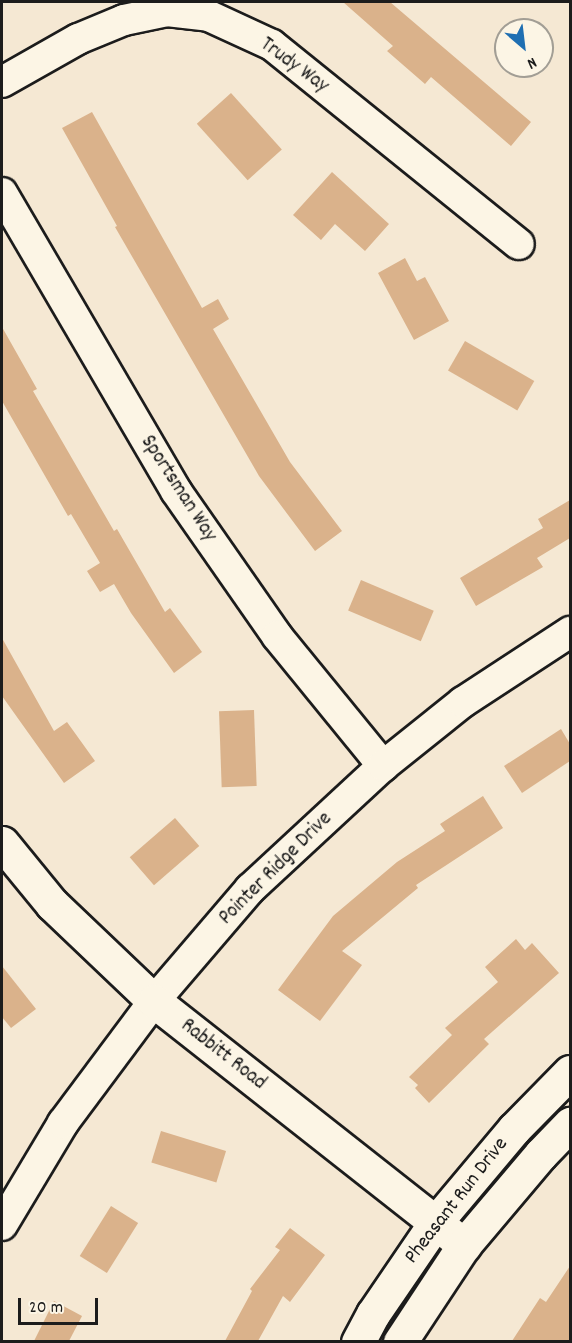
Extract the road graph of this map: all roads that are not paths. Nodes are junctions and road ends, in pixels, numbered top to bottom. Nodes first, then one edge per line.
1 (2, 82) edge
2 (2, 193) edge
3 (519, 244) dead end
4 (570, 632) edge
5 (383, 766) junction
6 (2, 843) edge
7 (154, 1001) junction
8 (570, 1072) edge
9 (570, 1124) edge
10 (435, 1223) junction
11 (2, 1225) edge
12 (465, 1245) junction
13 (358, 1341) edge
14 (400, 1341) edge

1 - 3 street, Trudy Way
2 - 5 street, Sportsman Way
4 - 5 street, Pointer Ridge Drive
5 - 7 street, Pointer Ridge Drive
6 - 7 street, Rabbitt Road
7 - 10 street, Rabbitt Road
7 - 11 street, Pointer Ridge Drive
8 - 10 street, Pheasant Run Drive
9 - 12 street, Pheasant Run Drive
10 - 12 street, Rabbitt Road
10 - 13 street, Pheasant Run Drive
12 - 14 street, Pheasant Run Drive

